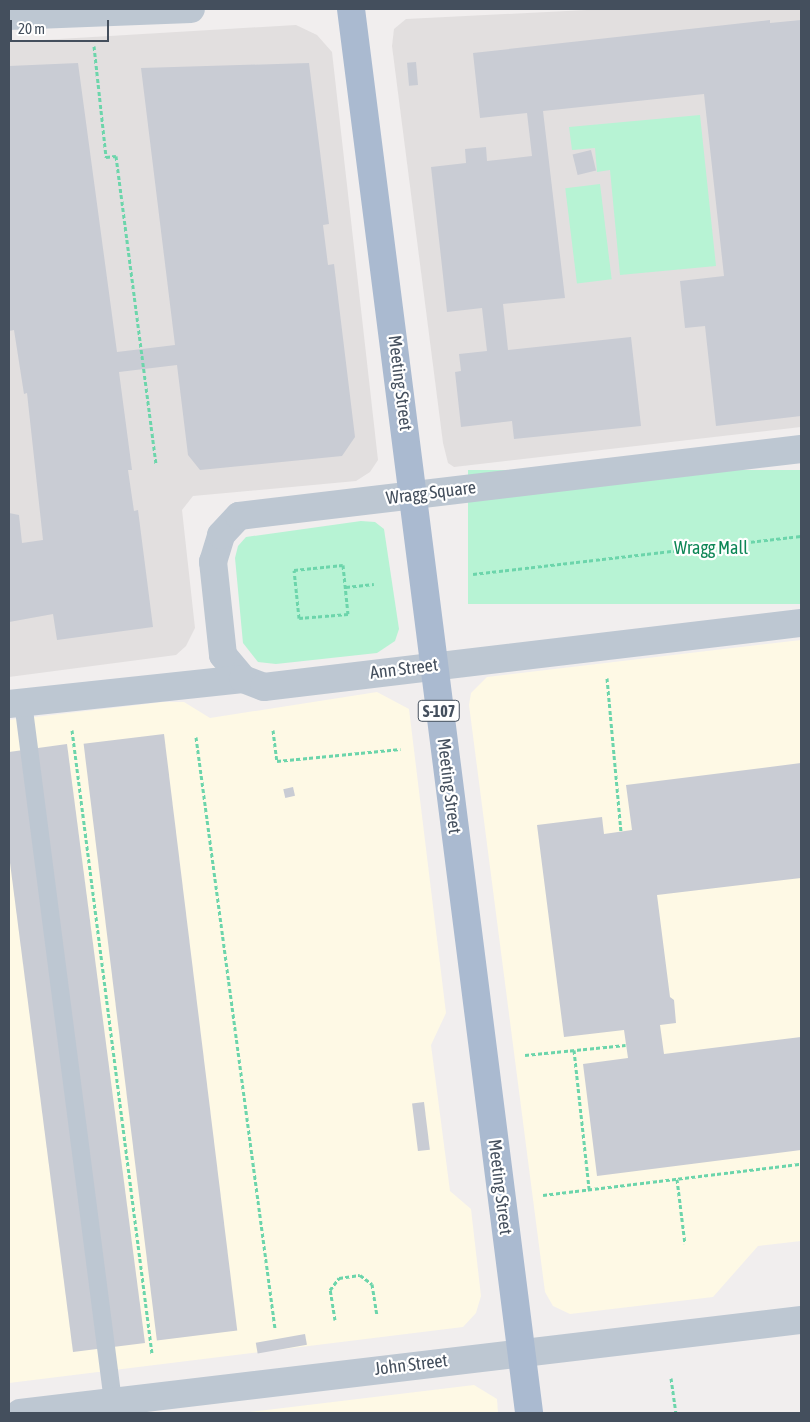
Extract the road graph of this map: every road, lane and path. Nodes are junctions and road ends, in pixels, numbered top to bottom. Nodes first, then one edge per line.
1 (191, 9) edge
2 (352, 9) edge
3 (9, 16) edge
4 (94, 46) dead end
5 (801, 449) edge
6 (156, 466) dead end
7 (415, 495) junction
8 (801, 536) edge
9 (473, 574) dead end
10 (374, 584) dead end
11 (346, 587) junction
12 (801, 623) edge
13 (433, 665) junction
14 (607, 674) dead end
15 (243, 679) junction
16 (16, 703) edge
17 (72, 730) dead end
18 (273, 730) dead end
19 (196, 737) dead end
20 (400, 749) dead end
21 (621, 831) dead end
22 (626, 1045) dead end
23 (574, 1050) junction
24 (525, 1055) dead end
25 (801, 1164) edge
26 (677, 1179) junction
27 (589, 1189) junction
28 (543, 1194) dead end
29 (685, 1244) dead end
30 (377, 1315) dead end
31 (335, 1320) dead end
32 (801, 1320) edge
33 (275, 1328) dead end
34 (522, 1352) junction
35 (152, 1354) dead end
36 (671, 1378) dead end
37 (113, 1402) junction
38 (20, 1413) edge
39 (530, 1413) edge
40 (676, 1413) edge

1 - 3 street
2 - 7 main road, Meeting Street / S-107
4 - 6 path
5 - 7 street, Wragg Square
7 - 13 main road, Meeting Street / S-107
7 - 15 street, Wragg Square
8 - 9 path
10 - 11 path
11 - 11 path
12 - 13 street, Ann Street
13 - 15 street, Ann Street
13 - 34 main road, Meeting Street / S-107
14 - 21 path
15 - 16 street, Ann Street
16 - 37 lane
17 - 35 path
18 - 20 path
19 - 33 path
22 - 23 path
23 - 24 path
23 - 27 path
25 - 26 path
26 - 27 path
26 - 29 path
27 - 28 path
30 - 31 path
32 - 34 street, John Street
34 - 37 street, John Street
34 - 39 main road, Meeting Street / S-107
36 - 40 path
37 - 38 street, John Street

